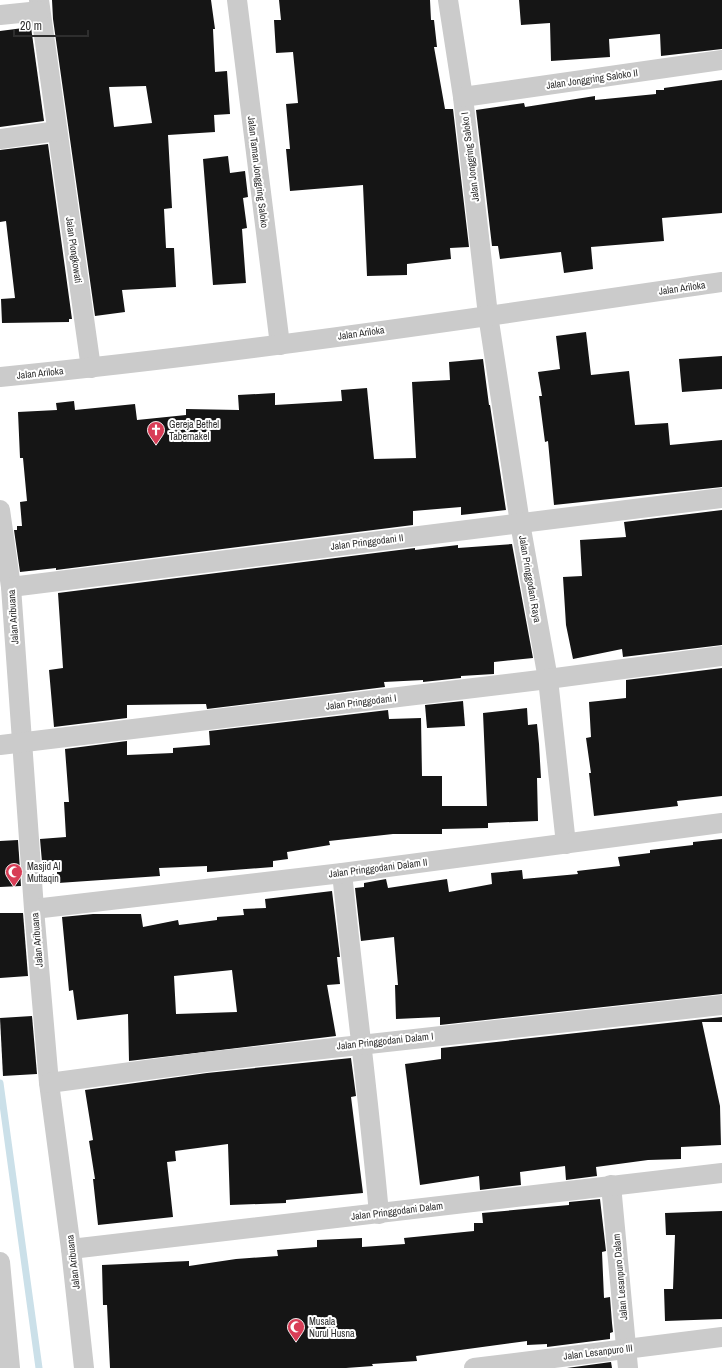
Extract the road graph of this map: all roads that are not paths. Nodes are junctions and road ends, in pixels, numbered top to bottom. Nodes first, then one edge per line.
1 (236, 0) edge
2 (448, 0) edge
3 (40, 6) edge
4 (0, 15) edge
5 (722, 60) edge
6 (463, 97) junction
7 (57, 131) junction
8 (0, 139) edge
9 (722, 282) edge
10 (488, 314) junction
11 (280, 345) junction
12 (91, 368) junction
13 (0, 377) edge
14 (722, 498) edge
15 (0, 510) edge
16 (520, 523) junction
17 (11, 587) junction
18 (722, 656) edge
19 (548, 680) junction
20 (22, 743) junction
21 (0, 745) edge
22 (722, 823) edge
23 (566, 844) junction
24 (342, 873) junction
25 (34, 909) junction
26 (722, 1005) edge
27 (360, 1044) junction
28 (49, 1083) junction
29 (722, 1173) edge
30 (611, 1185) junction
31 (379, 1214) junction
32 (71, 1249) junction
33 (0, 1262) edge
34 (722, 1337) edge
35 (626, 1348) junction
36 (10, 1368) edge
37 (84, 1368) edge
38 (474, 1368) edge
39 (628, 1368) edge

1 - 11 street, Jalan Taman Jonggring Saloko
2 - 6 street, Jalan Jonggring Saloko I
3 - 4 street
3 - 7 street, Jalan Plongkowati
5 - 6 street, Jalan Jonggring Saloko II
6 - 10 street, Jalan Jonggring Saloko I
7 - 8 street
7 - 12 street, Jalan Plongkowati
9 - 10 street, Jalan Ariloka
10 - 11 street, Jalan Ariloka
10 - 16 street, Jalan Pringgodani Raya
11 - 12 street, Jalan Ariloka
12 - 13 street, Jalan Ariloka
14 - 16 street, Jalan Pringgodani II
15 - 17 street, Jalan Aribuana
16 - 17 street, Jalan Pringgodani II
16 - 19 street, Jalan Pringgodani Raya
17 - 20 street, Jalan Aribuana
18 - 19 street, Jalan Pringgodani I
19 - 20 street, Jalan Pringgodani I
19 - 23 street, Jalan Pringgodani Raya
20 - 21 street, Jalan Pringgodani I
20 - 25 street, Jalan Aribuana
22 - 23 street, Jalan Pringgodani Dalam II
23 - 24 street, Jalan Pringgodani Dalam II
24 - 25 street, Jalan Pringgodani Dalam II
24 - 27 street
25 - 28 street, Jalan Aribuana
26 - 27 street, Jalan Pringgodani Dalam I
27 - 28 street, Jalan Pringgodani Dalam I
27 - 31 street
28 - 32 street, Jalan Aribuana
29 - 30 street, Jalan Pringgodani Dalam
30 - 31 street, Jalan Pringgodani Dalam
30 - 35 street, Jalan Lesanpuro Dalam
31 - 32 street, Jalan Pringgodani Dalam
32 - 37 street, Jalan Aribuana
33 - 36 street
34 - 35 street, Jalan Lesanpuro III
35 - 38 street, Jalan Lesanpuro III
35 - 39 street, Jalan Lesanpuro Dalam

